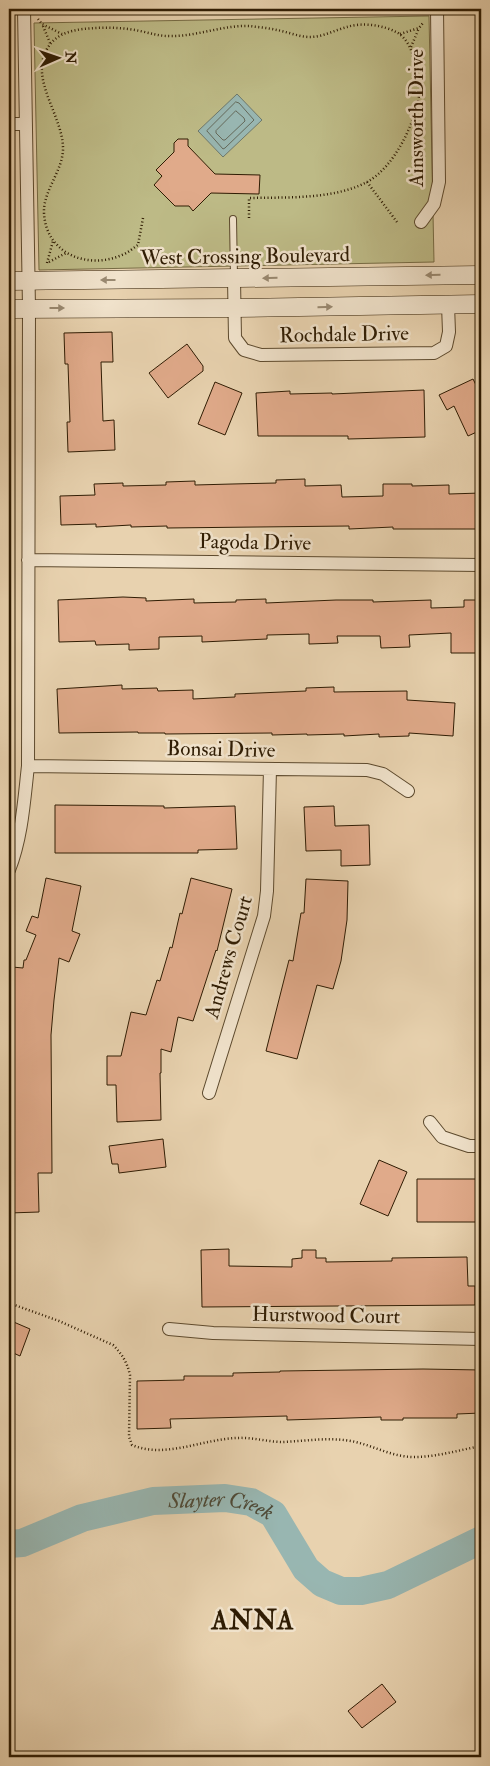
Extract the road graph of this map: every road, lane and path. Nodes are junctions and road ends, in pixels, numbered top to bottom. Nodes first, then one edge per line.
1 (437, 9) edge
2 (28, 11) edge
3 (424, 22) dead end
4 (42, 24) junction
5 (419, 28) junction
6 (62, 34) junction
7 (400, 34) junction
8 (50, 43) junction
9 (411, 47) junction
10 (9, 124) edge
11 (26, 124) junction
12 (367, 182) junction
13 (143, 218) dead end
14 (233, 220) dead end
15 (249, 220) dead end
16 (397, 222) dead end
17 (421, 222) dead end
18 (66, 253) junction
19 (48, 262) dead end
20 (481, 275) edge
21 (234, 279) junction
22 (28, 280) junction
23 (9, 281) edge
24 (481, 304) edge
25 (448, 305) junction
26 (9, 308) edge
27 (29, 308) junction
28 (233, 308) junction
29 (28, 560) junction
30 (481, 565) edge
31 (28, 766) junction
32 (270, 769) junction
33 (408, 791) dead end
34 (9, 870) edge
35 (209, 1093) dead end
36 (430, 1122) dead end
37 (481, 1146) edge
38 (9, 1303) edge
39 (169, 1328) dead end
40 (481, 1339) edge
41 (481, 1446) edge

1 - 17 street, Ainsworth Drive
2 - 4 path
2 - 11 street
3 - 5 path
4 - 6 path
4 - 8 path
5 - 7 path
5 - 9 path
6 - 7 path
6 - 8 path
7 - 9 path
8 - 18 path
9 - 12 path
10 - 11 street
11 - 22 street
12 - 15 path
12 - 16 path
13 - 18 path
14 - 21 lane
18 - 19 path
20 -> 21 street, West Crossing Boulevard
21 -> 22 street, West Crossing Boulevard
21 - 28 street
22 - 23 street, West Crossing Boulevard
22 - 27 street
24 - 25 street
28 -> 25 street
25 - 28 street, Rochdale Drive
26 - 27 street
27 -> 28 street
27 - 29 street
29 - 30 street, Pagoda Drive
29 - 31 street
31 - 32 street, Bonsai Drive
31 - 34 street
32 - 33 street, Bonsai Drive
32 - 35 street, Andrews Court
36 - 37 street
38 - 41 path
39 - 40 street, Hurstwood Court

